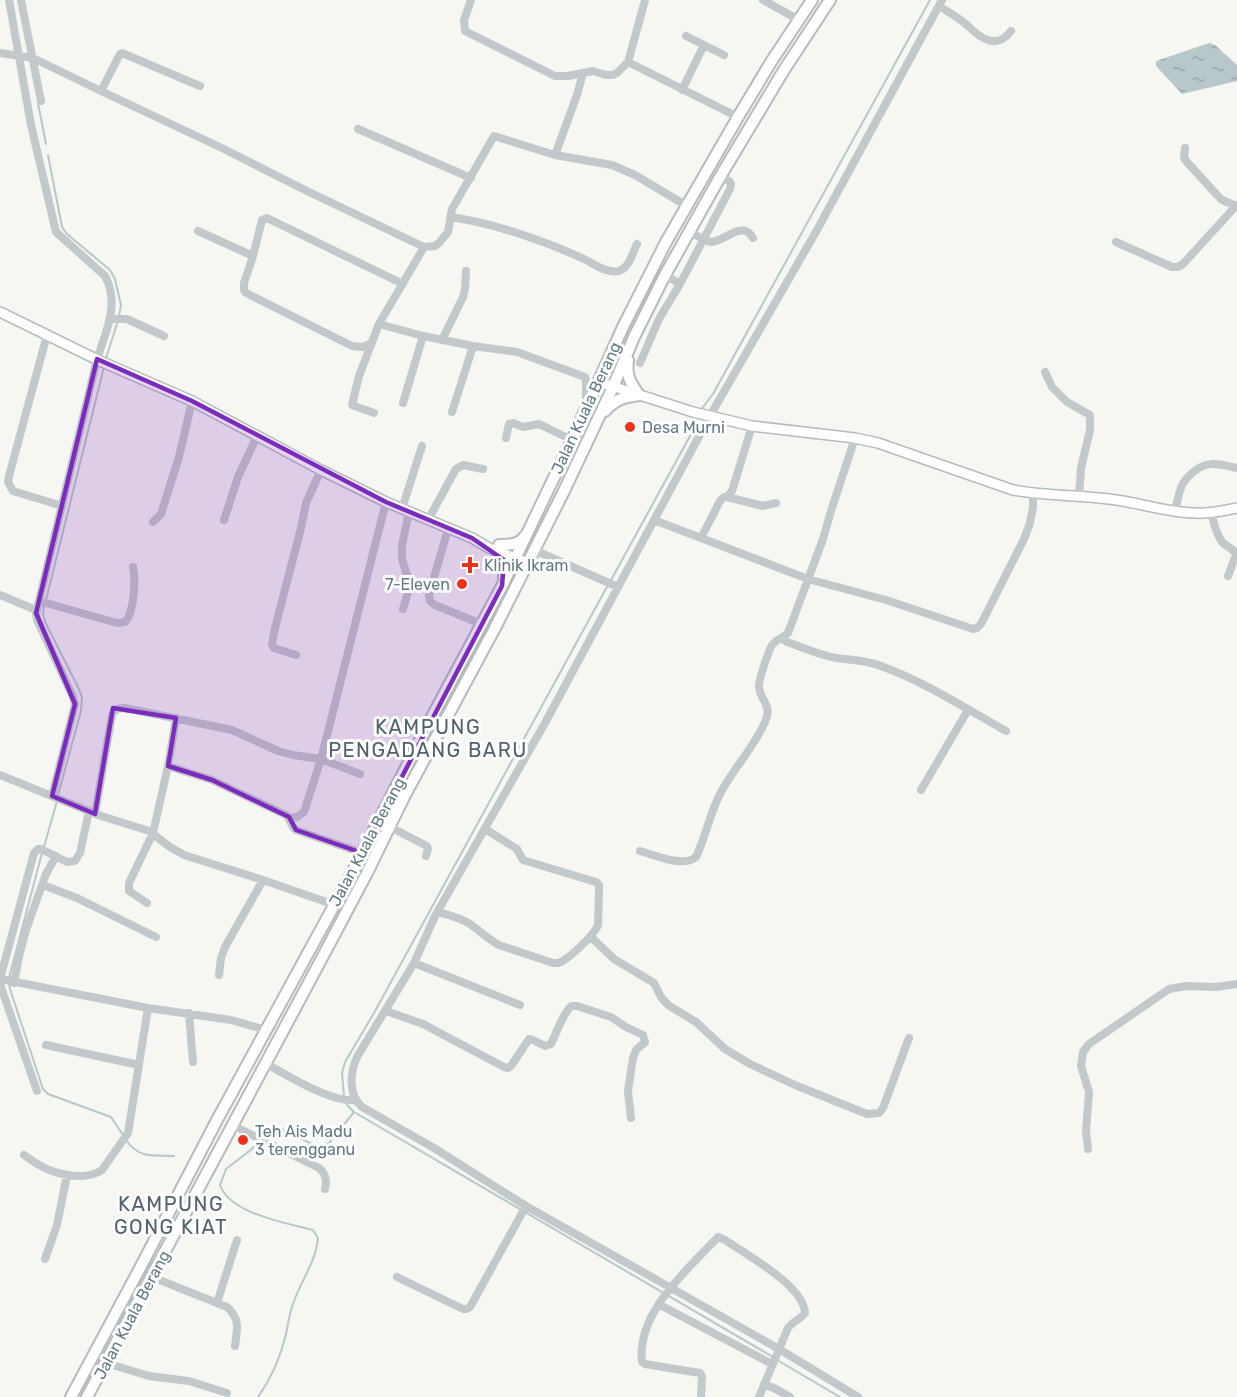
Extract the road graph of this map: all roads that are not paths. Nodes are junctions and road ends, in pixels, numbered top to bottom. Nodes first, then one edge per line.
1 (9, 0) edge
2 (21, 0) edge
3 (471, 0) edge
4 (645, 0) edge
5 (764, 0) edge
6 (812, 0) edge
7 (830, 0) edge
8 (941, 3) edge
9 (799, 20) junction
10 (1011, 31) dead end
11 (686, 36) dead end
12 (704, 45) junction
13 (0, 53) edge
14 (724, 55) dead end
15 (19, 57) junction
16 (32, 58) junction
17 (628, 62) junction
18 (583, 73) junction
19 (200, 86) dead end
20 (682, 90) junction
21 (101, 91) junction
22 (41, 100) dead end
23 (738, 117) junction
24 (358, 129) dead end
25 (1185, 148) dead end
26 (555, 155) junction
27 (720, 177) junction
28 (471, 178) junction
29 (1237, 205) edge
30 (687, 206) junction
31 (450, 217) junction
32 (198, 231) dead end
33 (689, 231) junction
34 (753, 238) dead end
35 (703, 239) junction
36 (1116, 242) dead end
37 (637, 244) dead end
38 (424, 247) junction
39 (253, 256) junction
40 (466, 271) dead end
41 (665, 275) junction
42 (403, 284) junction
43 (680, 284) junction
44 (0, 312) edge
45 (646, 312) junction
46 (110, 319) junction
47 (659, 319) junction
48 (379, 324) junction
49 (623, 327) junction
50 (47, 335) junction
51 (164, 336) dead end
52 (423, 336) junction
53 (634, 337) junction
54 (442, 340) junction
55 (372, 343) junction
56 (473, 346) junction
57 (98, 360) junction
58 (640, 363) dead end
59 (1045, 372) dead end
60 (599, 382) junction
61 (613, 387) junction
62 (639, 395) junction
63 (192, 401) junction
64 (403, 403) dead end
65 (586, 410) junction
66 (452, 412) dead end
67 (374, 413) dead end
68 (709, 416) junction
69 (752, 426) junction
70 (591, 434) junction
71 (257, 436) junction
72 (506, 438) dead end
73 (855, 438) junction
74 (572, 440) junction
75 (422, 446) dead end
76 (1237, 468) edge
77 (483, 469) dead end
78 (321, 470) junction
79 (8, 482) junction
80 (0, 489) edge
81 (1033, 494) junction
82 (1079, 496) junction
83 (727, 497) junction
84 (386, 502) junction
85 (776, 503) dead end
86 (62, 506) junction
87 (1237, 508) edge
88 (406, 511) junction
89 (1175, 512) junction
90 (1210, 513) junction
91 (224, 520) dead end
92 (428, 520) junction
93 (654, 520) junction
94 (153, 522) dead end
95 (448, 529) junction
96 (528, 534) junction
97 (701, 538) junction
98 (498, 548) junction
99 (517, 555) junction
100 (533, 558) junction
101 (133, 567) dead end
102 (1228, 576) dead end
103 (808, 579) junction
104 (502, 586) junction
105 (615, 586) junction
106 (0, 596) edge
107 (43, 603) junction
108 (403, 609) dead end
109 (36, 610) junction
110 (481, 624) junction
111 (495, 628) junction
112 (781, 639) junction
113 (296, 655) dead end
114 (968, 710) junction
115 (176, 718) junction
116 (1006, 731) dead end
117 (321, 759) junction
118 (168, 766) junction
119 (360, 774) dead end
120 (0, 775) edge
121 (921, 790) dead end
122 (56, 797) junction
123 (92, 812) junction
124 (289, 818) junction
125 (390, 827) junction
126 (485, 829) junction
127 (153, 833) junction
128 (640, 851) dead end
129 (362, 853) junction
130 (52, 854) junction
131 (426, 855) dead end
132 (263, 880) junction
133 (42, 885) junction
134 (147, 903) dead end
135 (335, 905) junction
136 (438, 912) junction
137 (156, 937) dead end
138 (591, 937) junction
139 (414, 963) junction
140 (219, 975) dead end
141 (6, 981) edge
142 (1237, 984) edge
143 (520, 1005) dead end
144 (148, 1008) junction
145 (386, 1011) junction
146 (189, 1013) junction
147 (266, 1030) junction
148 (909, 1038) dead end
149 (46, 1046) dead end
150 (193, 1062) dead end
151 (265, 1063) junction
152 (139, 1065) junction
153 (37, 1091) dead end
154 (354, 1100) junction
155 (631, 1118) dead end
156 (232, 1125) junction
157 (1088, 1149) dead end
158 (24, 1155) dead end
159 (67, 1175) junction
160 (325, 1189) dead end
161 (525, 1207) junction
162 (237, 1240) dead end
163 (45, 1259) dead end
164 (397, 1276) dead end
165 (152, 1277) junction
166 (665, 1296) junction
167 (217, 1303) junction
168 (235, 1346) dead end
169 (775, 1357) junction
170 (106, 1363) junction
171 (87, 1367) junction
172 (764, 1384) junction
173 (227, 1393) dead end
174 (71, 1397) edge
175 (87, 1397) edge
176 (701, 1397) edge
177 (759, 1397) edge
178 (790, 1397) edge
179 (858, 1397) edge

1 - 15 street
2 - 16 street
3 - 18 street
4 - 17 street
5 - 9 street
6 - 9 highway, Jalan Kuala Berang
7 - 27 highway, Jalan Kuala Berang
8 - 10 street
8 - 68 street
9 - 23 highway, Jalan Kuala Berang
11 - 12 street
12 - 14 street
12 - 20 street
13 - 15 street
15 - 16 street
15 - 46 street
16 - 21 street
16 - 22 street
17 - 18 street
17 - 20 street
18 - 26 street
19 - 21 street
20 - 23 street
21 - 38 street
23 - 30 highway, Jalan Kuala Berang
24 - 28 street
25 - 29 street
26 - 28 street
26 - 30 street
27 - 33 highway, Jalan Kuala Berang
27 - 35 street
28 - 31 street
29 - 36 street
30 - 49 highway, Jalan Kuala Berang
31 - 37 street
31 - 38 street
32 - 39 street
33 - 35 street
33 - 41 highway, Jalan Kuala Berang
34 - 35 street
35 - 43 street
38 - 42 street
39 - 42 street
39 - 55 street
40 - 54 street
41 - 43 street
41 - 45 highway, Jalan Kuala Berang
42 - 48 street
43 - 47 street
44 - 50 main road
45 - 47 street
45 - 49 highway
45 - 53 highway, Jalan Kuala Berang
46 - 51 street
46 - 57 street
47 - 58 street
48 - 52 street
48 - 55 street
49 - 60 highway, Jalan Kuala Berang
50 - 57 main road
50 - 79 street
52 - 54 street
52 - 64 street
53 - 61 highway, Jalan Kuala Berang
53 - 62 highway
54 - 56 street
55 - 67 street
56 - 65 street
56 - 66 street
57 - 63 main road
57 - 86 street
59 - 82 street
60 - 61 main road
60 - 65 highway, Jalan Kuala Berang
61 - 62 main road
61 - 70 highway, Jalan Kuala Berang
62 - 68 main road
62 - 70 highway
63 - 71 main road
63 - 94 street
65 - 74 highway, Jalan Kuala Berang
68 - 69 main road
68 - 93 street
69 - 73 main road
69 - 83 street
70 - 100 highway, Jalan Kuala Berang
71 - 78 main road
71 - 91 street
72 - 74 street
73 - 81 main road
73 - 103 street
74 - 96 highway, Jalan Kuala Berang
75 - 88 street
76 - 89 street
77 - 92 street
78 - 84 main road
78 - 113 street
79 - 80 street
79 - 86 street
81 - 82 main road
81 - 103 street
82 - 89 main road
83 - 85 street
83 - 97 street
84 - 88 main road
84 - 117 street
86 - 107 street
87 - 90 main road
88 - 92 main road
88 - 108 street
89 - 90 main road
90 - 102 street
92 - 95 main road
93 - 97 street
93 - 105 street
95 - 98 main road
95 - 110 street
96 - 98 highway
96 - 99 highway, Jalan Kuala Berang
97 - 103 street
98 - 99 main road
98 - 104 highway
99 - 100 main road
99 - 104 highway, Jalan Kuala Berang
100 - 105 street
100 - 111 highway, Jalan Kuala Berang
100 - 111 highway, Jalan Kuala Berang
101 - 107 street
103 - 112 street
104 - 110 highway, Jalan Kuala Berang
105 - 126 street
106 - 109 street
107 - 109 street
109 - 122 street
110 - 129 highway, Jalan Kuala Berang
111 - 125 highway, Jalan Kuala Berang
112 - 114 street
112 - 128 street
114 - 116 street
114 - 121 street
115 - 117 street
115 - 118 street
115 - 123 street
117 - 119 street
117 - 124 street
118 - 124 street
118 - 127 street
120 - 122 street
122 - 123 street
123 - 127 street
123 - 130 street
124 - 129 street
125 - 131 street
125 - 151 highway, Jalan Kuala Berang
126 - 136 street
126 - 138 street
127 - 132 street
127 - 134 street
129 - 135 highway, Jalan Kuala Berang
130 - 133 street
130 - 141 street
132 - 135 street
132 - 140 street
133 - 137 street
133 - 141 street
135 - 147 highway, Jalan Kuala Berang
136 - 138 street
136 - 139 street
138 - 148 street
139 - 143 street
139 - 145 street
141 - 144 street
141 - 153 street
142 - 157 street
144 - 146 street
144 - 152 street
145 - 154 street
145 - 155 street
146 - 147 street
146 - 150 street
147 - 171 highway, Jalan Kuala Berang
149 - 152 street
151 - 154 street
151 - 156 highway, Jalan Kuala Berang
152 - 159 street
154 - 161 street
156 - 160 street
156 - 165 highway, Jalan Kuala Berang
158 - 159 street
159 - 163 street
161 - 164 street
161 - 166 street
162 - 167 street
165 - 167 street
165 - 170 highway, Jalan Kuala Berang
166 - 169 street
166 - 169 street
166 - 169 street
166 - 176 street
167 - 168 street
169 - 172 street
169 - 179 street
170 - 171 highway
170 - 173 street
170 - 175 highway, Jalan Kuala Berang
171 - 174 highway, Jalan Kuala Berang
172 - 177 street
172 - 178 street

